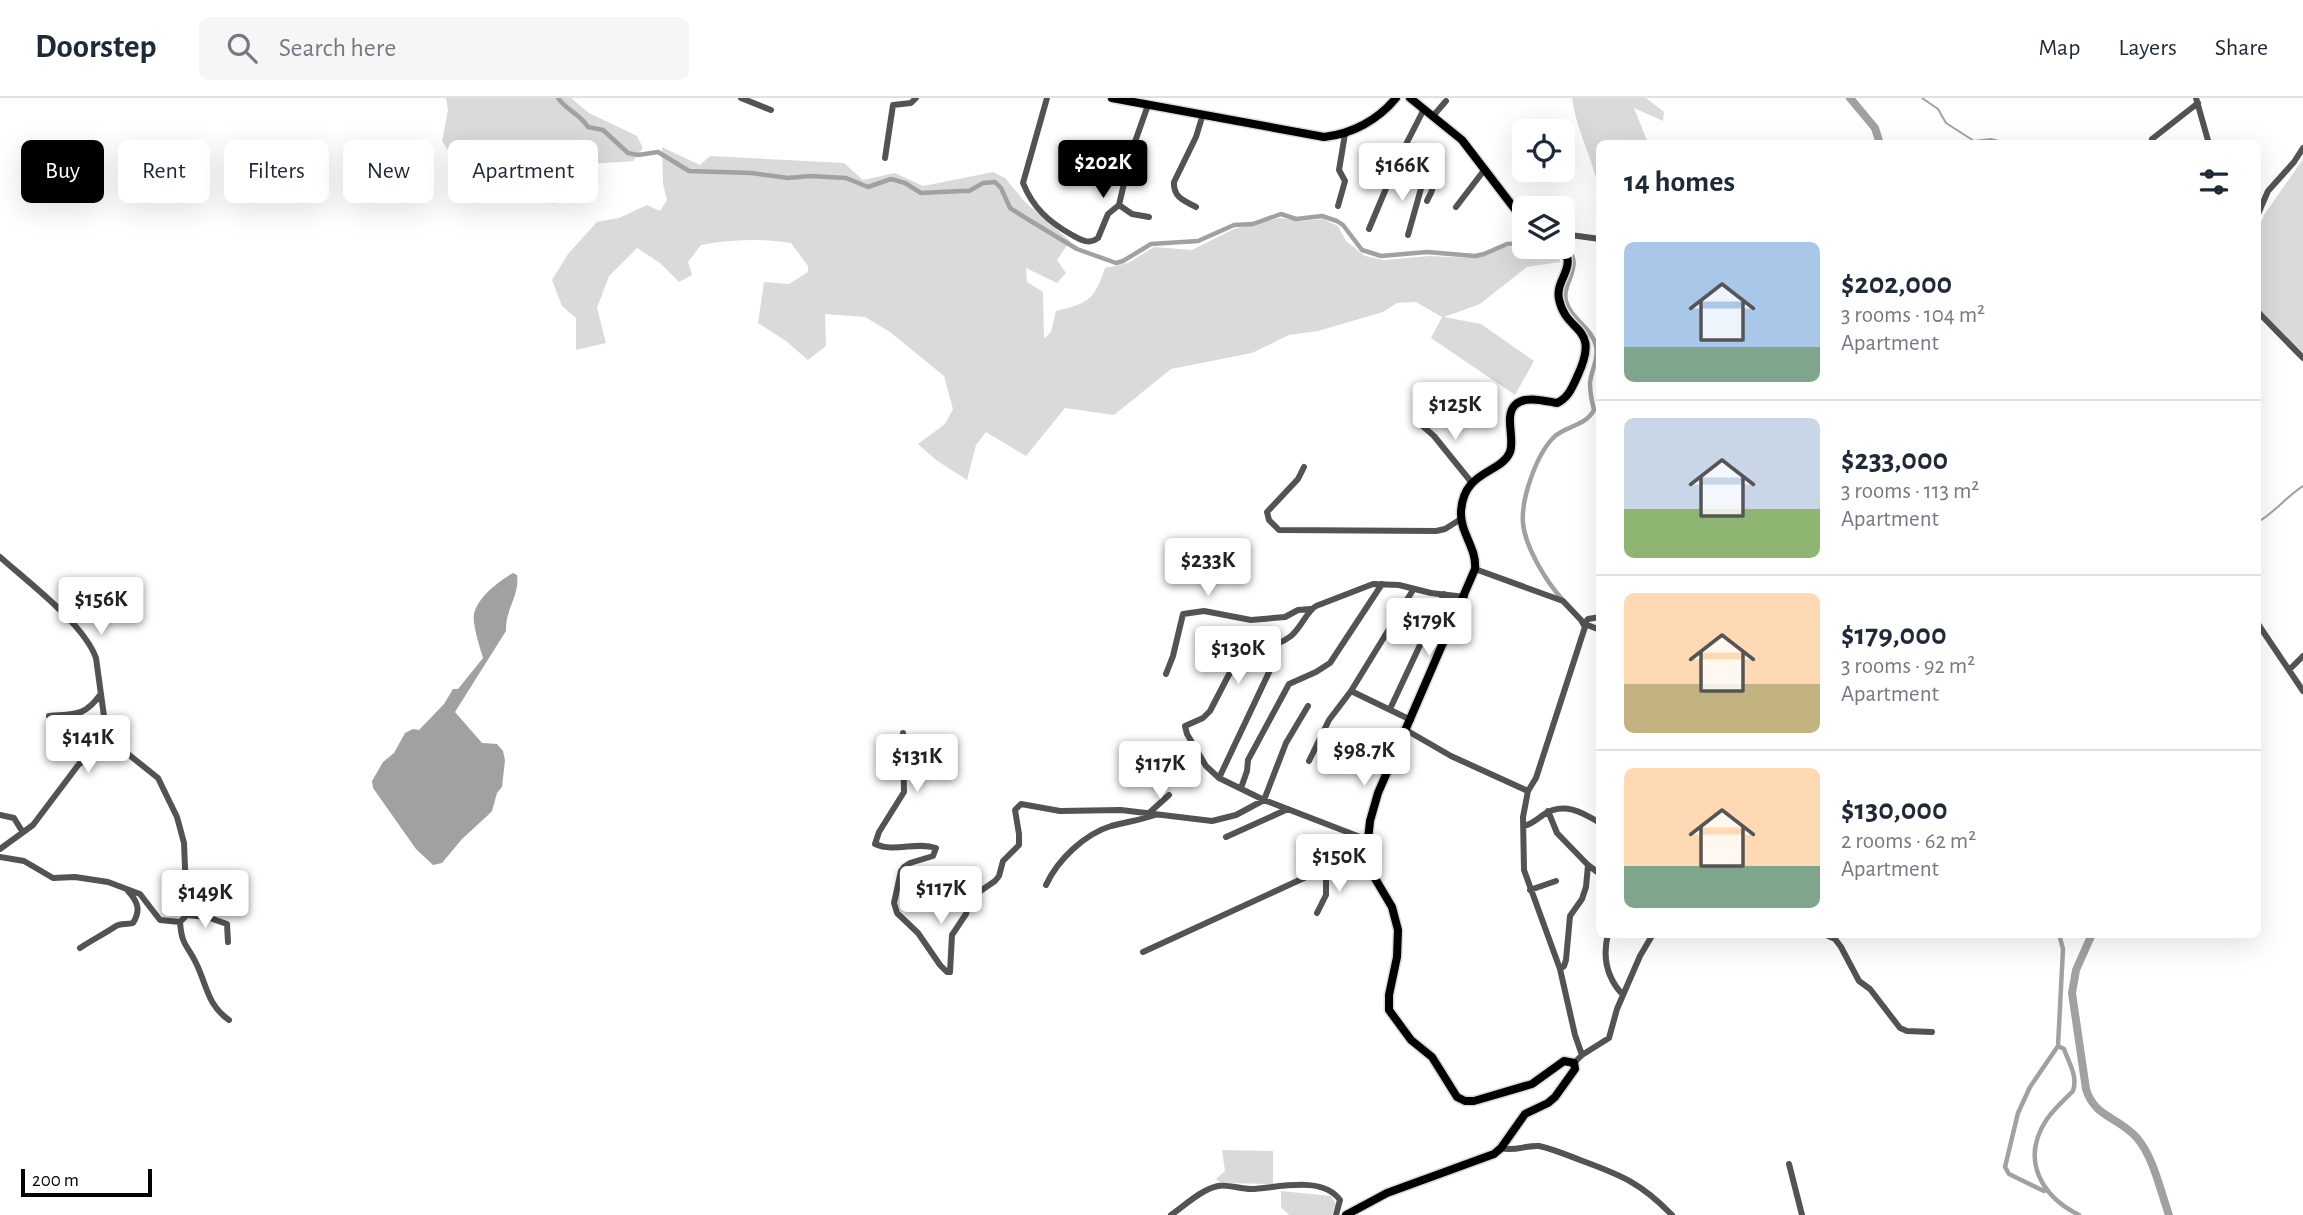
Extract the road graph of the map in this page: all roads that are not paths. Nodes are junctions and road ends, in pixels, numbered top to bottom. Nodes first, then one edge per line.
1 (741, 98) edge
2 (916, 98) edge
3 (1047, 98) edge
4 (1112, 98) edge
5 (1396, 98) edge
6 (1409, 98) edge
7 (2197, 100) edge
8 (1446, 101) dead end
9 (1148, 106) junction
10 (1424, 109) junction
11 (771, 110) dead end
12 (1203, 114) junction
13 (1433, 116) junction
14 (1345, 134) junction
15 (2152, 139) dead end
16 (2207, 140) edge
17 (2303, 148) edge
18 (885, 158) dead end
19 (1398, 160) junction
20 (1485, 169) junction
21 (1424, 178) junction
22 (1427, 201) dead end
23 (1119, 205) junction
24 (1512, 205) edge
25 (1338, 206) dead end
26 (1196, 207) dead end
27 (1456, 207) dead end
28 (2261, 207) edge
29 (1149, 216) dead end
30 (1369, 229) dead end
31 (1408, 235) dead end
32 (1575, 236) edge
33 (1596, 238) edge
34 (1568, 259) edge
35 (2261, 315) edge
36 (2303, 358) edge
37 (1418, 422) dead end
38 (1304, 467) dead end
39 (1472, 483) junction
40 (1461, 519) junction
41 (0, 557) edge
42 (1475, 569) junction
43 (1382, 584) junction
44 (1413, 590) junction
45 (1444, 594) junction
46 (1465, 597) junction
47 (1311, 609) junction
48 (1596, 618) edge
49 (1586, 622) junction
50 (1596, 628) edge
51 (2261, 628) edge
52 (1248, 653) junction
53 (2303, 656) edge
54 (2289, 670) junction
55 (1166, 674) dead end
56 (1351, 691) junction
57 (2303, 691) edge
58 (100, 695) junction
59 (1308, 706) dead end
60 (1390, 709) junction
61 (49, 716) dead end
62 (1410, 720) junction
63 (1406, 730) junction
64 (903, 733) dead end
65 (100, 754) junction
66 (1310, 761) dead end
67 (1219, 778) junction
68 (1241, 788) junction
69 (1528, 792) junction
70 (1169, 795) dead end
71 (1264, 800) junction
72 (1288, 809) junction
73 (1548, 811) junction
74 (1152, 814) junction
75 (0, 815) edge
76 (1596, 821) edge
77 (1524, 826) junction
78 (22, 831) junction
79 (1226, 837) dead end
80 (1367, 844) junction
81 (0, 849) edge
82 (0, 857) edge
83 (1588, 865) junction
84 (1326, 869) junction
85 (1596, 871) edge
86 (1556, 881) dead end
87 (1046, 885) dead end
88 (127, 889) junction
89 (1530, 890) junction
90 (1317, 913) dead end
91 (187, 915) junction
92 (180, 922) junction
93 (1607, 938) edge
94 (1651, 938) edge
95 (1833, 938) edge
96 (228, 942) dead end
97 (80, 948) dead end
98 (1143, 952) dead end
99 (1560, 969) junction
100 (1623, 995) junction
101 (229, 1020) dead end
102 (1932, 1032) dead end
103 (1582, 1055) junction
104 (1574, 1063) junction
105 (1501, 1148) junction
106 (1789, 1164) dead end
107 (1171, 1215) edge
108 (1336, 1215) edge
109 (1346, 1215) edge
110 (1672, 1215) edge
111 (1802, 1215) edge

1 - 11 street
2 - 18 street
3 - 23 street
4 - 9 main road
5 - 14 main road
6 - 10 main road
7 - 15 street
7 - 16 street
8 - 13 street
9 - 12 main road
9 - 23 street
10 - 13 main road
10 - 19 street
12 - 14 main road
12 - 26 street
13 - 20 main road
14 - 25 street
17 - 28 street
19 - 21 street
19 - 30 street
20 - 24 main road
20 - 27 street
21 - 22 street
21 - 31 street
23 - 29 street
32 - 33 street
34 - 39 main road
35 - 36 street
37 - 39 street
38 - 40 street
39 - 40 main road
40 - 42 main road
41 - 58 street
42 - 46 main road
42 - 49 street
43 - 44 street
43 - 47 street
43 - 68 street
44 - 45 street
44 - 56 street
45 - 46 street
45 - 60 street
46 - 62 main road
47 - 52 street
47 - 55 street
48 - 49 street
49 - 50 street
49 - 69 street
51 - 54 street
52 - 67 street
52 - 67 street
53 - 54 street
54 - 57 street
56 - 60 street
56 - 66 street
58 - 61 street
58 - 65 street
59 - 71 street
60 - 62 street
62 - 63 main road
63 - 69 street
63 - 80 main road
64 - 74 street
65 - 78 street
65 - 91 street
67 - 68 street
68 - 71 street
69 - 77 street
70 - 74 street
71 - 72 street
71 - 74 street
72 - 79 street
72 - 80 street
73 - 76 street
73 - 77 street
73 - 83 street
74 - 87 street
75 - 78 street
77 - 89 street
78 - 81 street
80 - 84 street
80 - 104 main road
82 - 88 street
83 - 85 street
83 - 99 street
84 - 90 street
84 - 98 street
86 - 89 street
88 - 92 street
88 - 97 street
89 - 99 street
91 - 92 street
91 - 96 street
92 - 101 street
93 - 100 street
94 - 100 street
95 - 102 street
99 - 103 street
100 - 103 street
103 - 104 street
104 - 105 main road
105 - 109 main road
105 - 110 street
106 - 111 street
107 - 108 street

